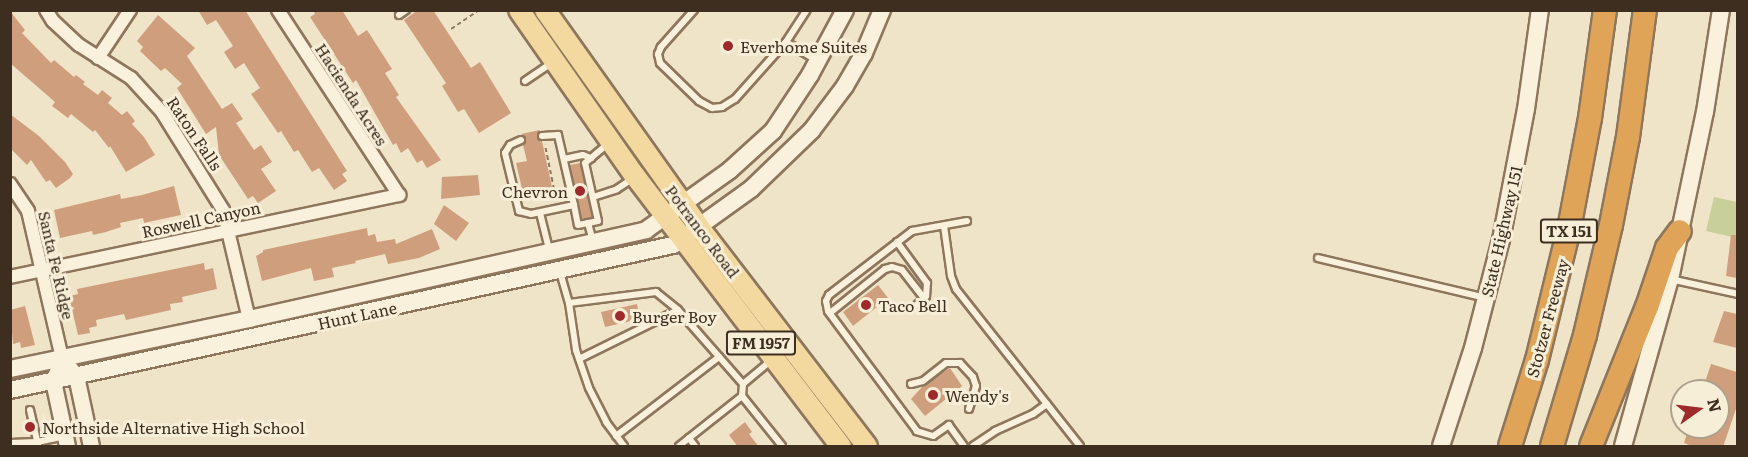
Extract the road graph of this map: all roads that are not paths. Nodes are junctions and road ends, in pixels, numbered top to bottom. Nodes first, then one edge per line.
1 (46, 10) edge
2 (130, 10) edge
3 (278, 10) edge
4 (406, 10) edge
5 (519, 10) edge
6 (536, 10) edge
7 (545, 10) edge
8 (694, 10) edge
9 (807, 10) edge
10 (845, 10) edge
11 (882, 10) edge
12 (1540, 10) edge
13 (1605, 10) edge
14 (1645, 10) edge
15 (1721, 10) edge
16 (399, 15) dead end
17 (557, 29) junction
18 (786, 42) junction
19 (573, 50) junction
20 (98, 58) junction
21 (554, 62) junction
22 (818, 62) junction
23 (525, 81) dead end
24 (542, 135) road end
25 (521, 140) dead end
26 (611, 141) junction
27 (591, 158) junction
28 (564, 159) junction
29 (635, 176) junction
30 (10, 184) edge
31 (399, 195) joint
32 (593, 197) junction
33 (574, 205) junction
34 (683, 205) junction
35 (540, 213) junction
36 (666, 217) junction
37 (967, 221) dead end
38 (588, 223) junction
39 (944, 226) junction
40 (699, 227) junction
41 (229, 230) junction
42 (1680, 231) junction
43 (682, 239) junction
44 (897, 242) junction
45 (593, 243) junction
46 (549, 253) junction
47 (1318, 258) dead end
48 (516, 260) junction
49 (41, 270) junction
50 (560, 271) junction
51 (10, 277) edge
52 (1670, 279) junction
53 (1737, 294) edge
54 (432, 298) junction
55 (924, 298) junction
56 (1486, 298) junction
57 (569, 303) junction
58 (917, 305) dead end
59 (678, 310) junction
60 (830, 313) junction
61 (249, 319) junction
62 (719, 357) junction
63 (62, 358) junction
64 (579, 359) junction
65 (773, 359) junction
66 (10, 369) edge
67 (76, 376) junction
68 (53, 381) junction
69 (743, 384) junction
70 (911, 384) dead end
71 (10, 390) edge
72 (741, 396) junction
73 (1047, 404) junction
74 (969, 409) dead end
75 (30, 410) dead end
76 (813, 411) junction
77 (616, 436) junction
78 (689, 438) junction
79 (90, 439) edge
80 (66, 441) edge
81 (10, 443) edge
82 (38, 444) edge
83 (624, 447) edge
84 (679, 447) edge
85 (695, 447) edge
86 (782, 447) edge
87 (841, 447) edge
88 (853, 447) edge
89 (867, 447) edge
90 (964, 447) edge
91 (973, 447) edge
92 (1080, 447) edge
93 (1441, 447) edge
94 (1510, 447) edge
95 (1552, 447) edge
96 (1591, 447) edge
97 (1623, 447) edge

1 - 20 street, Raton Falls
2 - 20 street
3 - 31 street, Hacienda Acres
4 - 16 lane
5 - 21 main road, Potranco Road / FM 1957
6 - 17 main road
7 - 17 main road, Potranco Road / FM 1957
8 - 18 lane
9 - 18 lane
10 - 22 main road, Hunt Lane
11 - 40 main road, Hunt Lane
12 - 56 main road, State Highway 151
13 - 94 highway, Stotzer Freeway / TX 151
14 - 95 highway, TX 151
15 - 42 main road
17 - 19 main road, Potranco Road / FM 1957
18 - 22 lane
19 - 21 main road
19 - 34 main road, Potranco Road / FM 1957
20 - 41 street, Raton Falls
21 - 23 lane
21 - 26 main road, Potranco Road / FM 1957
22 - 34 main road, Hunt Lane
24 - 28 lane
25 - 35 lane
26 - 27 lane
26 - 29 main road, Potranco Road / FM 1957
27 - 28 lane
27 - 32 lane
28 - 33 lane
29 - 32 lane
29 - 36 main road, Potranco Road / FM 1957
30 - 49 street, Santa Fe Ridge
31 - 41 street, Roswell Canyon
32 - 38 lane
33 - 35 lane
33 - 38 lane
34 - 36 main road, Hunt Lane
34 - 40 main road, Potranco Road / FM 1957
35 - 46 lane
36 - 43 main road, Potranco Road / FM 1957
36 - 45 main road, Hunt Lane
37 - 39 lane
38 - 45 lane
39 - 44 lane
39 - 73 lane
40 - 43 main road, Hunt Lane
40 - 89 main road, Potranco Road / FM 1957
41 - 49 street, Roswell Canyon
41 - 61 street, Raton Falls
42 - 52 main road
42 - 96 highway
43 - 50 main road, Hunt Lane
43 - 65 main road, Potranco Road / FM 1957
44 - 55 lane
44 - 60 lane
45 - 46 main road, Hunt Lane
46 - 48 main road, Hunt Lane
47 - 56 lane
48 - 54 main road
48 - 61 main road, Hunt Lane
49 - 51 street, Roswell Canyon
49 - 63 street, Santa Fe Ridge
50 - 54 main road, Hunt Lane
50 - 57 lane
52 - 53 lane
52 - 97 main road
54 - 67 main road, Hunt Lane
55 - 58 lane
55 - 60 lane
56 - 93 main road, State Highway 151
57 - 59 lane
57 - 64 lane
59 - 62 lane
59 - 64 lane
60 - 90 lane
61 - 63 main road, Hunt Lane
62 - 69 lane
62 - 77 lane
63 - 66 main road, Hunt Lane
63 - 67 street
63 - 68 street
64 - 77 lane
65 - 69 lane
65 - 76 main road, Potranco Road / FM 1957
67 - 68 main road, Hunt Lane
67 - 79 street
68 - 71 main road, Hunt Lane
68 - 80 street
69 - 72 lane
70 - 74 lane
72 - 78 lane
72 - 86 lane
73 - 91 lane
73 - 92 lane
75 - 82 lane
76 - 87 main road, Potranco Road / FM 1957
76 - 88 main road
77 - 83 lane
78 - 84 lane
78 - 85 lane
79 - 80 street
80 - 82 lane
81 - 82 lane

